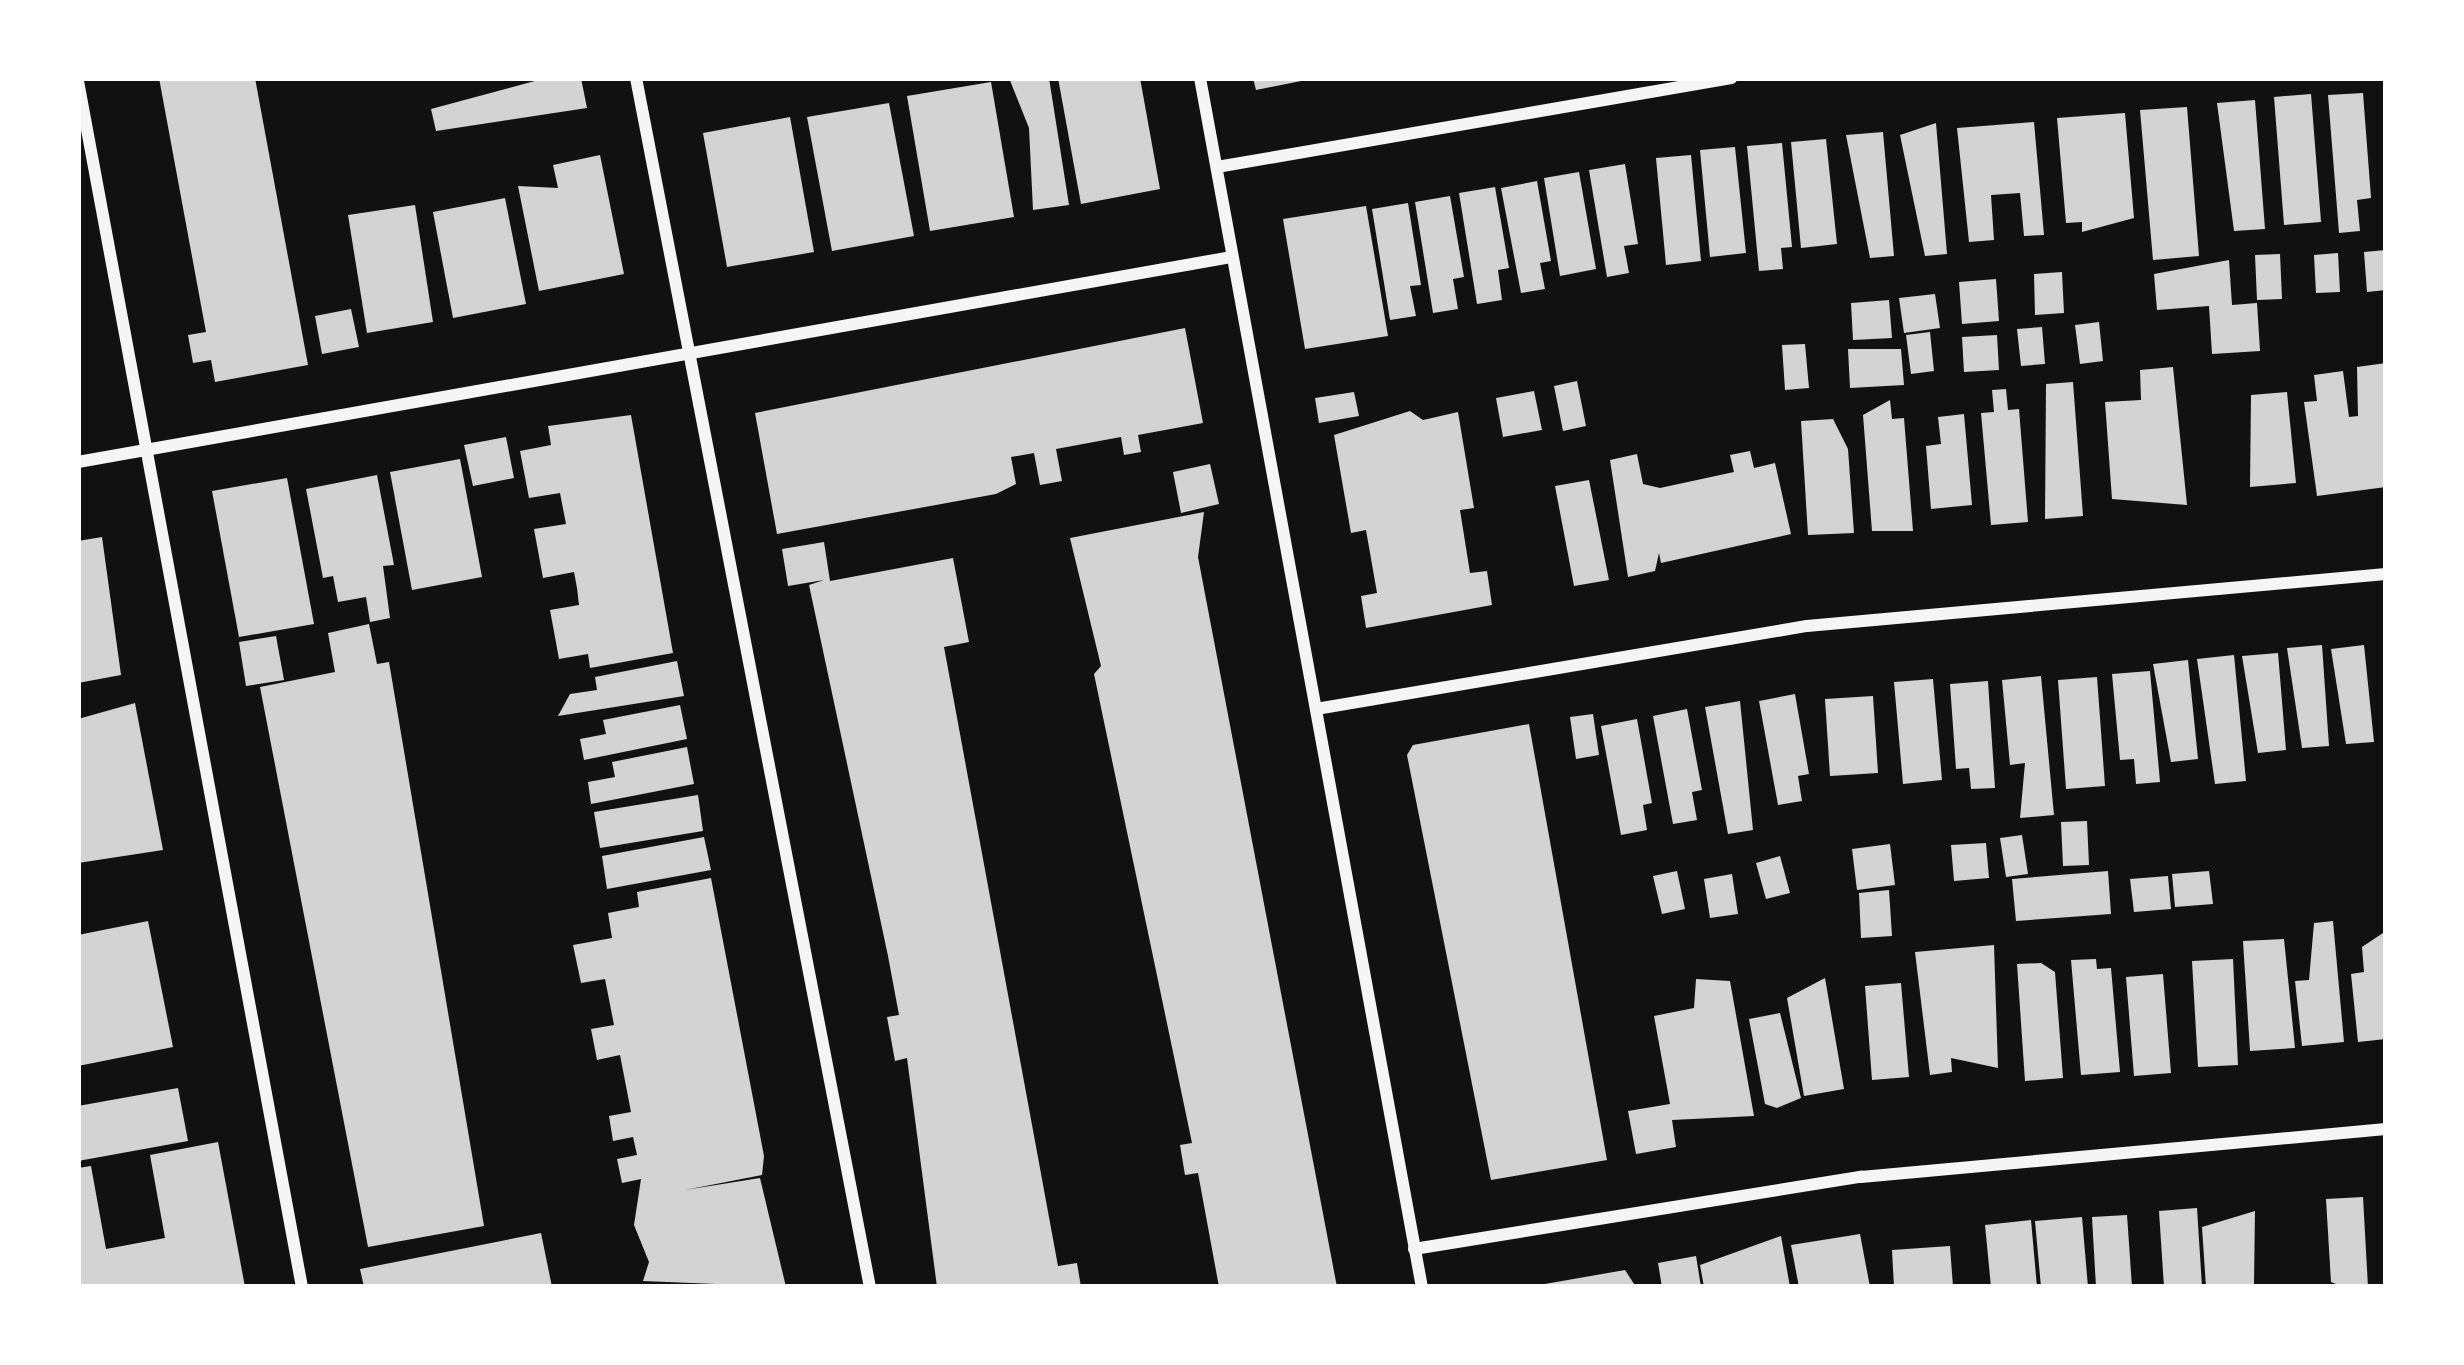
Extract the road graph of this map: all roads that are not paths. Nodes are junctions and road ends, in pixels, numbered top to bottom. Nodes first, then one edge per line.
1 (636, 78) edge
2 (1200, 78) edge
3 (1731, 78) edge
4 (78, 81) edge
5 (1217, 167) junction
6 (1231, 257) junction
7 (686, 352) junction
8 (146, 449) junction
9 (78, 462) edge
10 (2386, 574) edge
11 (1316, 709) junction
12 (2386, 1129) edge
13 (1414, 1249) junction
14 (302, 1287) edge
15 (870, 1287) edge
16 (1422, 1287) edge

1 - 7 street
2 - 5 street
3 - 5 street
4 - 8 street
5 - 6 street
6 - 7 street
6 - 11 street
7 - 8 street
7 - 15 street
8 - 9 street
8 - 14 street
10 - 11 street
11 - 13 street
12 - 13 street
13 - 16 street

